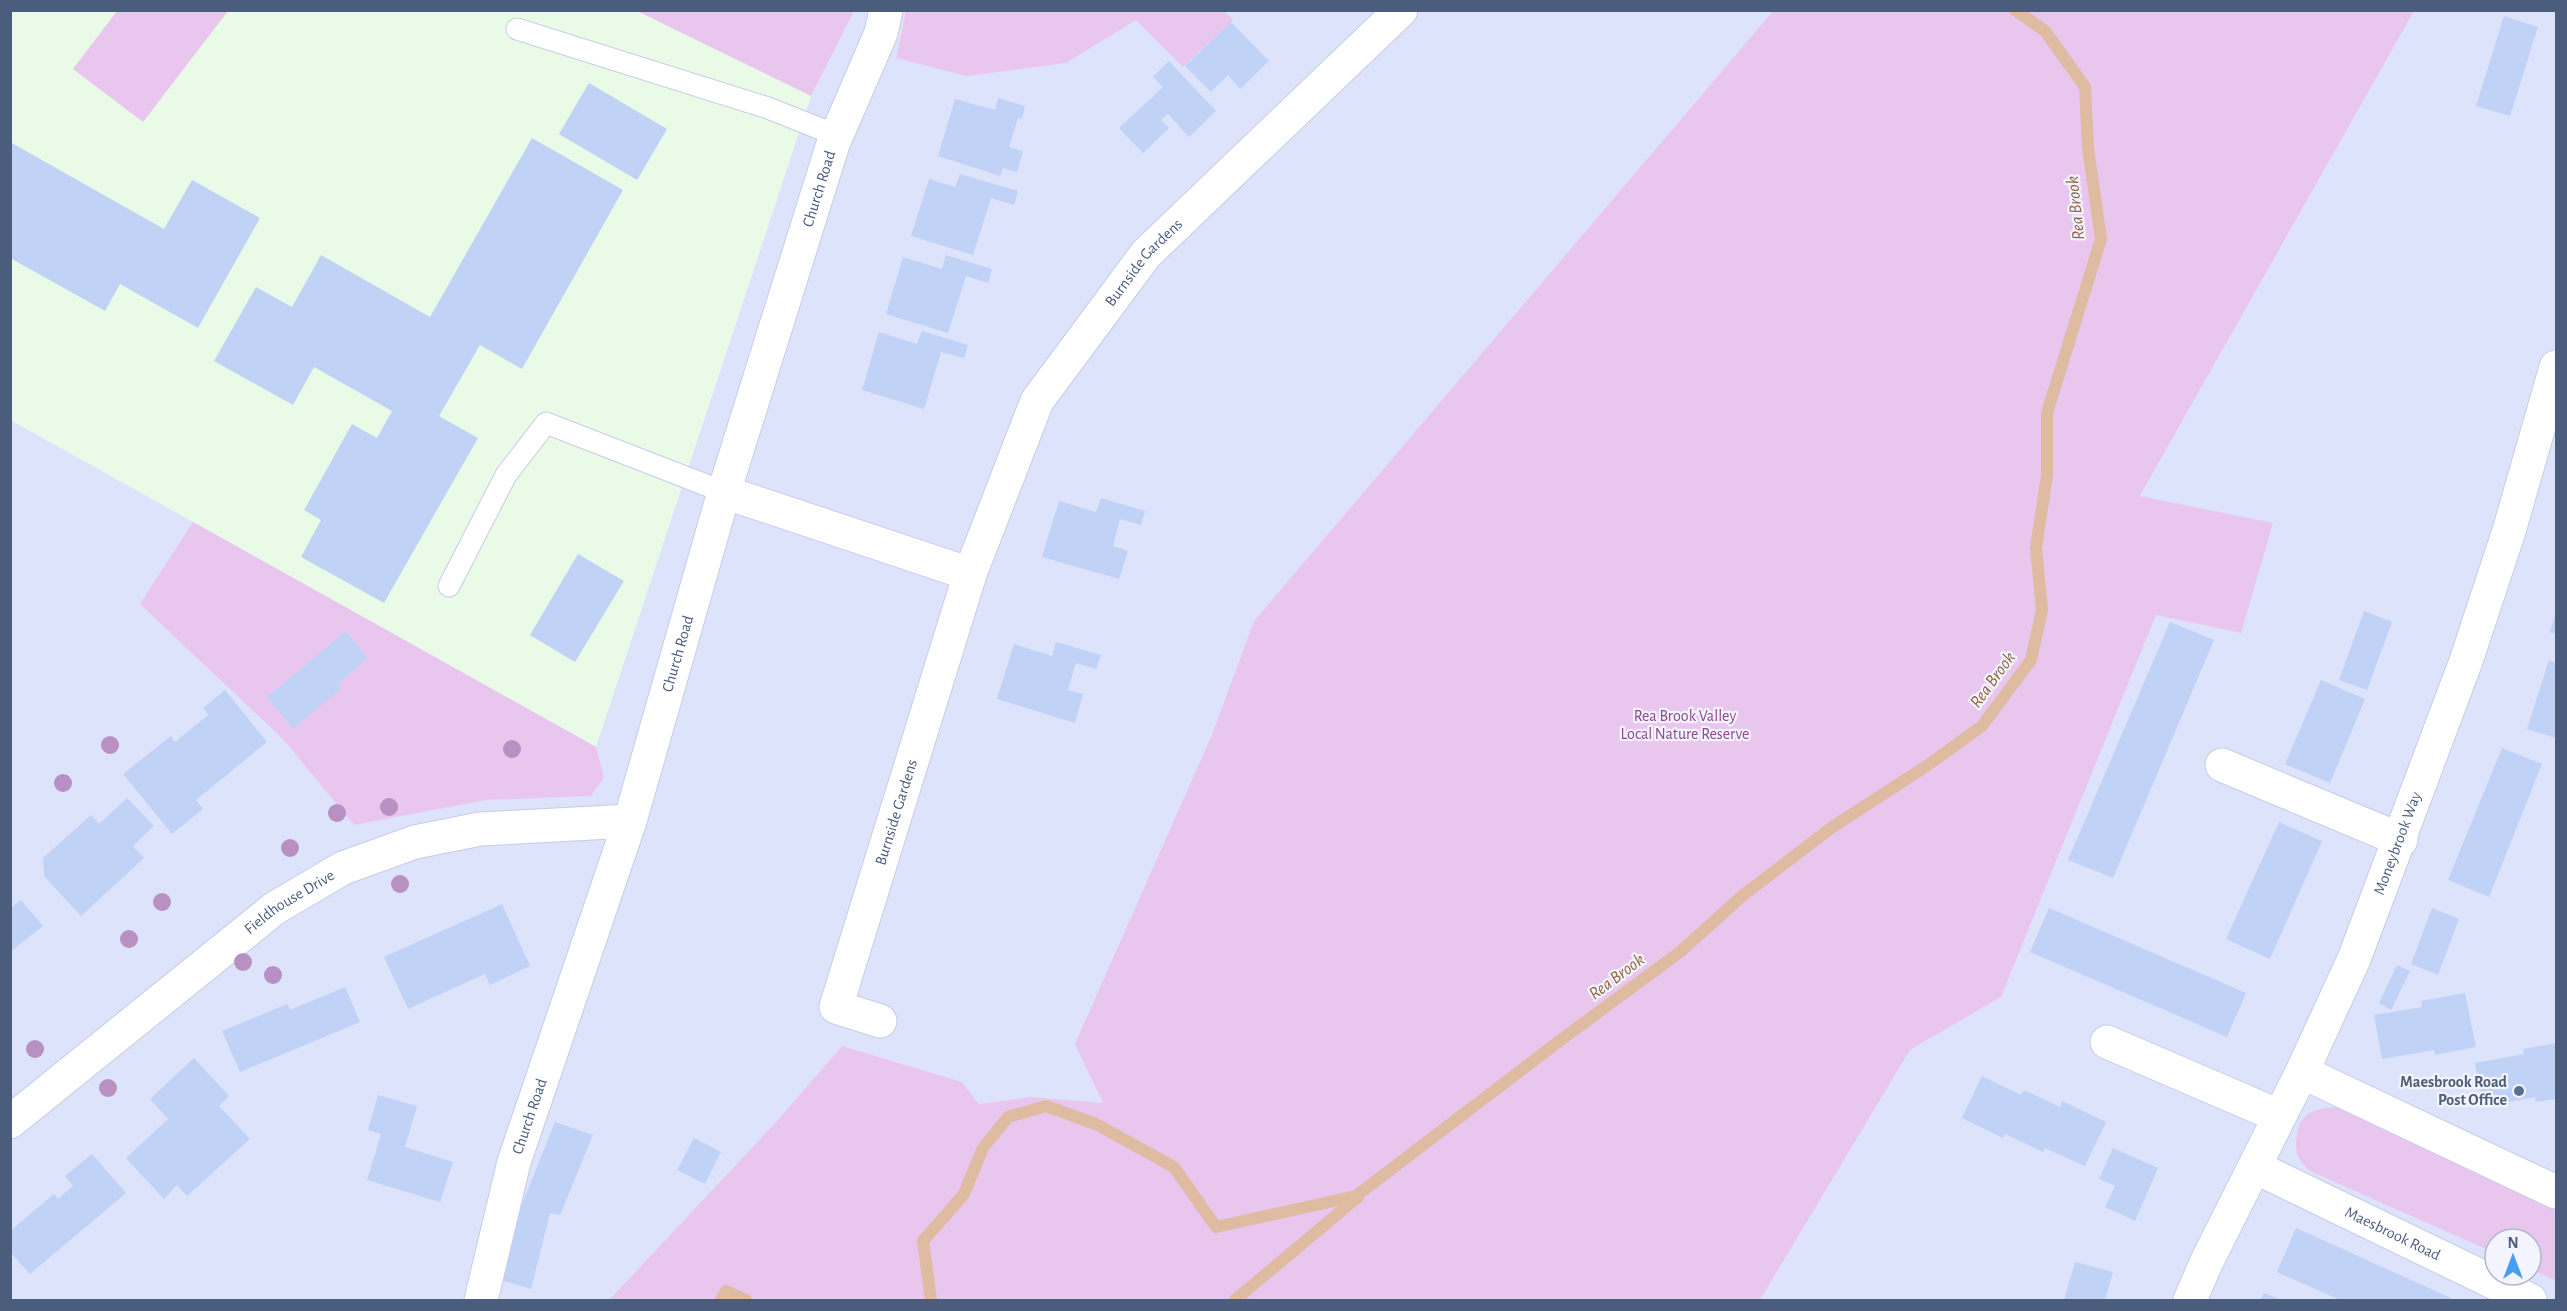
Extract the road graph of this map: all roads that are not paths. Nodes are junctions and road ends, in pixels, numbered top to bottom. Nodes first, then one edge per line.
1 (886, 10) edge
2 (1401, 10) edge
3 (517, 29) dead end
4 (836, 135) junction
5 (2556, 367) edge
6 (724, 492) junction
7 (970, 574) junction
8 (449, 586) dead end
9 (2222, 765) dead end
10 (630, 821) junction
11 (2401, 840) junction
12 (880, 1021) dead end
13 (2107, 1042) dead end
14 (2302, 1072) junction
15 (2279, 1116) junction
16 (10, 1122) edge
17 (2255, 1167) junction
18 (2556, 1192) edge
19 (481, 1300) edge
20 (2190, 1300) edge
21 (2530, 1300) edge

1 - 4 street, Church Road
2 - 7 street, Burnside Gardens
3 - 4 lane
4 - 6 street, Church Road
5 - 11 street, Moneybrook Way
6 - 7 street
6 - 8 lane
6 - 10 street, Church Road
7 - 12 street, Burnside Gardens
9 - 11 street
10 - 16 street, Fieldhouse Drive
10 - 19 street, Church Road
11 - 14 street, Moneybrook Way
13 - 15 street
14 - 15 street, Moneybrook Way
14 - 18 street
15 - 17 street, Moneybrook Way
17 - 20 street, Moneybrook Way
17 - 21 street, Maesbrook Road

